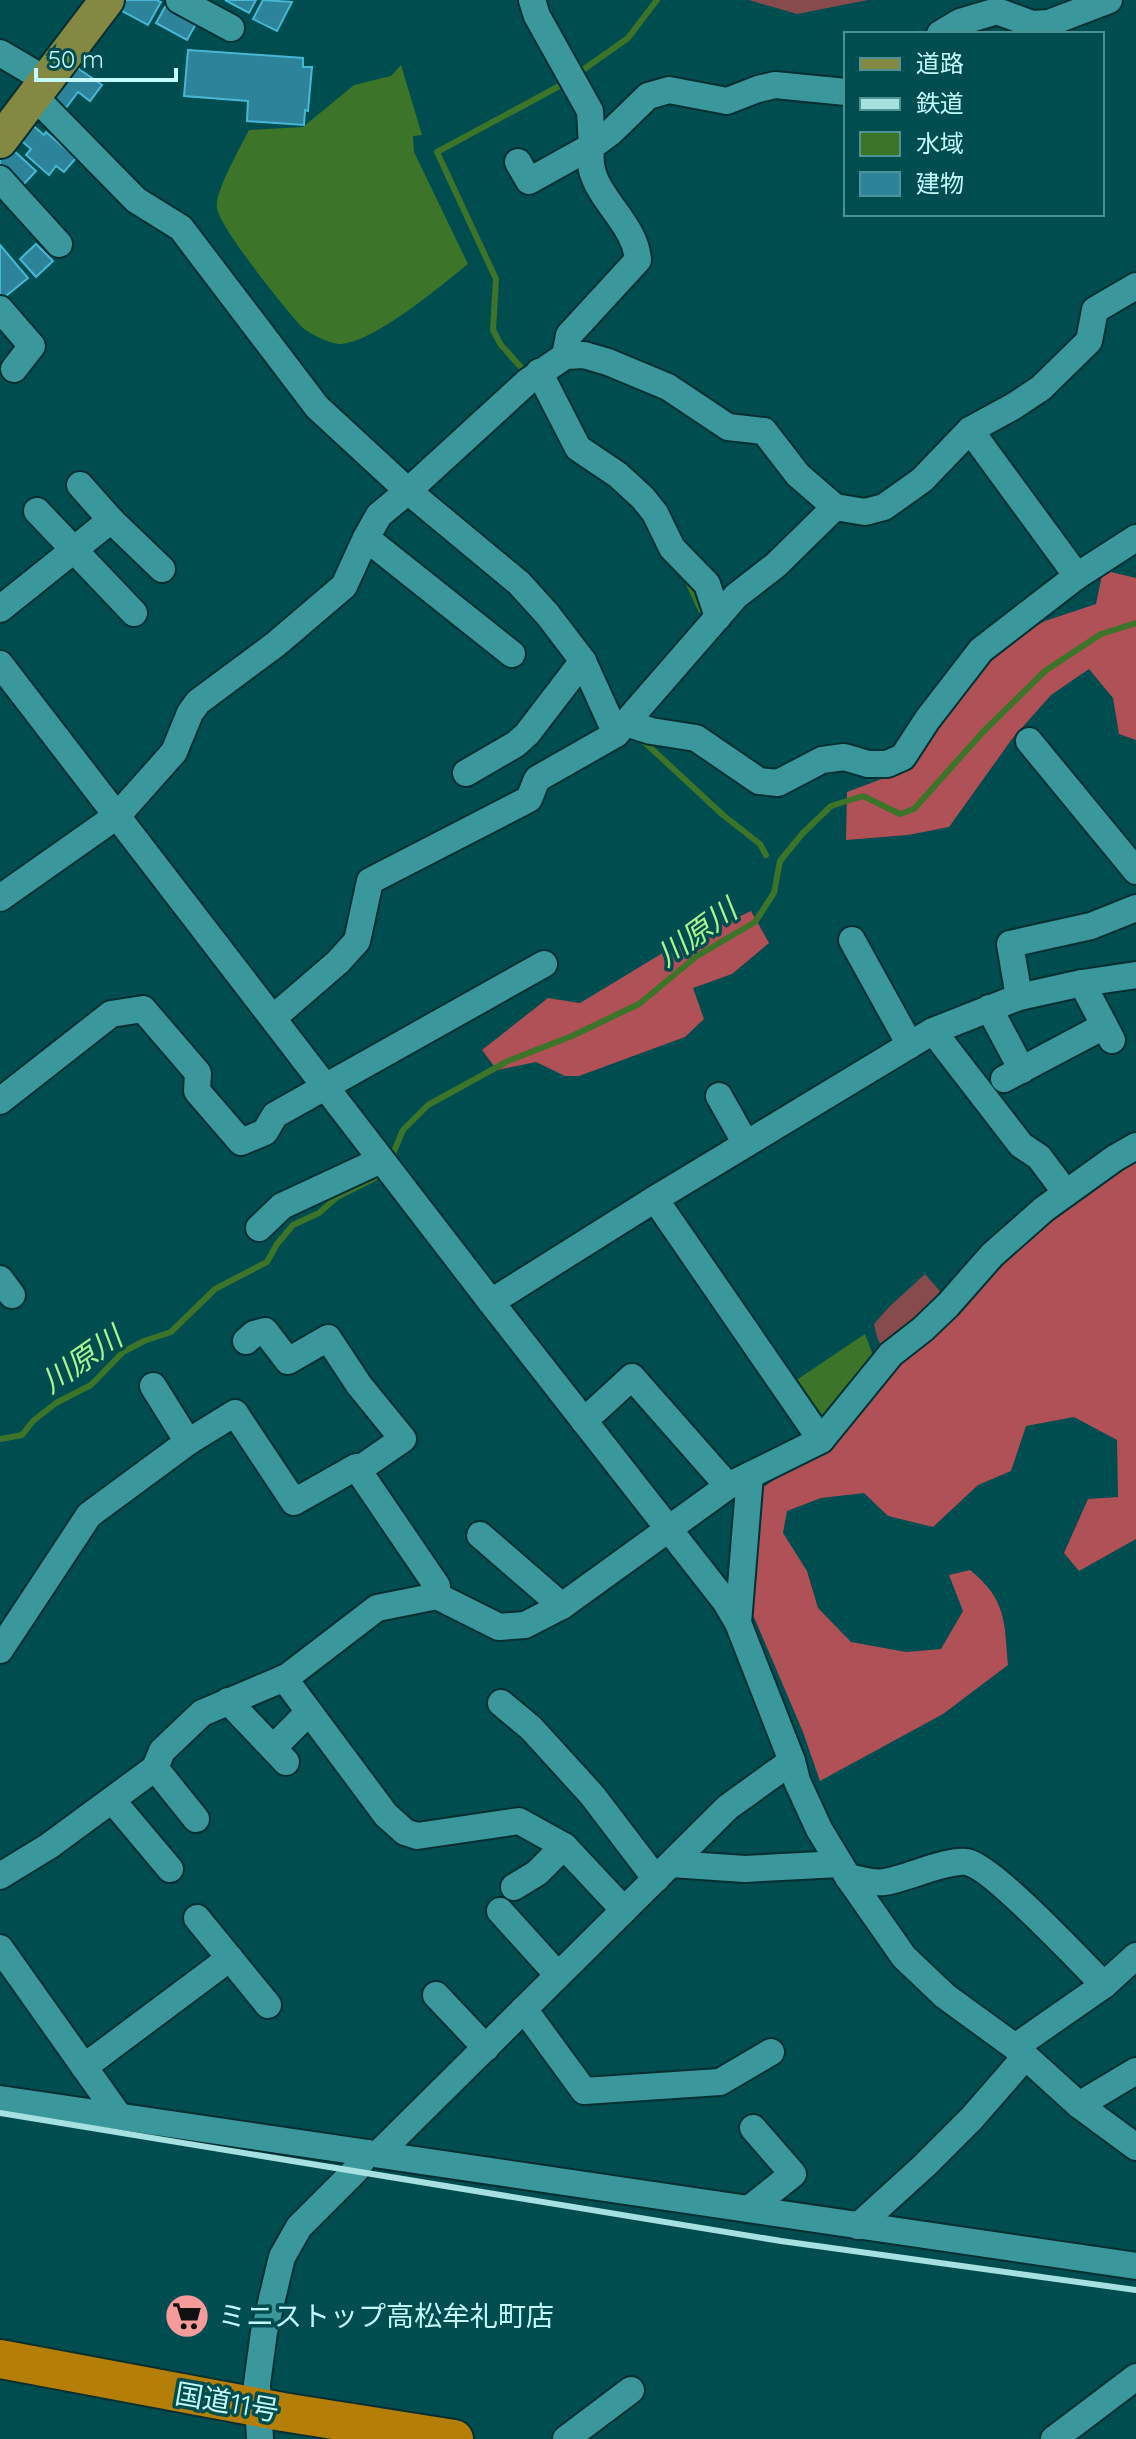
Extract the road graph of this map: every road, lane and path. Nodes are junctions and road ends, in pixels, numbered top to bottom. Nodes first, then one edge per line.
1 (107, 0) edge
2 (179, 0) edge
3 (532, 0) edge
4 (1109, 0) edge
5 (231, 28) dead end
6 (943, 32) edge
7 (0, 53) edge
8 (40, 88) junction
9 (844, 92) edge
10 (0, 141) edge
11 (592, 146) junction
12 (518, 162) dead end
13 (0, 179) edge
14 (59, 244) dead end
15 (1136, 286) edge
16 (0, 309) edge
17 (565, 356) junction
18 (14, 369) dead end
19 (533, 377) junction
20 (970, 430) junction
21 (80, 485) dead end
22 (408, 491) junction
23 (835, 507) junction
24 (37, 511) dead end
25 (111, 520) junction
26 (366, 538) junction
27 (1136, 538) edge
28 (74, 549) junction
29 (162, 569) dead end
30 (1077, 576) junction
31 (0, 609) edge
32 (134, 613) dead end
33 (718, 617) junction
34 (512, 654) dead end
35 (583, 661) junction
36 (0, 664) edge
37 (621, 728) junction
38 (527, 734) junction
39 (1029, 741) dead end
40 (466, 773) dead end
41 (549, 773) junction
42 (118, 815) junction
43 (1136, 871) edge
44 (0, 898) edge
45 (1136, 908) edge
46 (852, 940) dead end
47 (544, 964) dead end
48 (1136, 975) edge
49 (1082, 983) junction
50 (1019, 997) junction
51 (989, 1008) junction
52 (273, 1018) junction
53 (933, 1031) junction
54 (910, 1045) junction
55 (326, 1086) junction
56 (2, 1095) edge
57 (719, 1096) dead end
58 (746, 1144) junction
59 (1136, 1146) edge
60 (381, 1160) junction
61 (1066, 1193) junction
62 (655, 1199) junction
63 (259, 1228) dead end
64 (491, 1302) junction
65 (246, 1341) dead end
66 (153, 1386) dead end
67 (584, 1421) junction
68 (821, 1440) junction
69 (188, 1442) junction
70 (358, 1470) junction
71 (739, 1481) junction
72 (667, 1528) junction
73 (480, 1535) dead end
74 (437, 1596) junction
75 (562, 1606) junction
76 (738, 1623) junction
77 (0, 1650) edge
78 (284, 1678) junction
79 (228, 1701) junction
80 (501, 1703) dead end
81 (309, 1712) junction
82 (792, 1761) junction
83 (155, 1768) junction
84 (112, 1800) junction
85 (196, 1819) dead end
86 (564, 1846) junction
87 (170, 1869) dead end
88 (844, 1870) junction
89 (663, 1871) junction
90 (0, 1876) edge
91 (514, 1887) dead end
92 (624, 1910) junction
93 (500, 1911) dead end
94 (197, 1918) dead end
95 (0, 1948) edge
96 (1136, 1956) edge
97 (230, 1958) junction
98 (558, 1975) junction
99 (1104, 1985) junction
100 (436, 1995) dead end
101 (268, 2005) dead end
102 (524, 2009) junction
103 (486, 2048) junction
104 (771, 2052) dead end
105 (1020, 2052) junction
106 (84, 2067) junction
107 (1136, 2071) edge
108 (0, 2099) edge
109 (1079, 2105) junction
110 (119, 2116) junction
111 (753, 2128) dead end
112 (1136, 2147) edge
113 (373, 2154) junction
114 (749, 2209) junction
115 (858, 2226) junction
116 (1136, 2266) edge
117 (0, 2359) edge
118 (1129, 2383) edge
119 (631, 2390) dead end
120 (259, 2423) edge
121 (454, 2439) edge
122 (566, 2439) edge
123 (1054, 2439) edge

1 - 8 main road
2 - 5 street
3 - 11 street
4 - 6 street
7 - 8 street
8 - 10 main road
8 - 22 street
9 - 11 street
11 - 12 street
11 - 17 street
13 - 14 street
15 - 20 street
16 - 18 street
17 - 19 street
17 - 23 street
19 - 22 street
19 - 33 street
20 - 23 street
20 - 30 street
21 - 25 street
22 - 26 street
22 - 35 street
23 - 33 street
24 - 28 street
25 - 28 street
25 - 29 street
26 - 34 street
26 - 42 street
27 - 30 street
28 - 31 street
28 - 32 street
30 - 37 street
33 - 37 street
35 - 37 street
35 - 38 street
36 - 42 street
37 - 41 street
38 - 40 street
38 - 41 street
39 - 43 street
41 - 52 street
42 - 44 street
42 - 52 street
45 - 50 street
46 - 54 street
47 - 55 street
48 - 49 street
49 - 50 street
49 - 51 street
50 - 51 street
51 - 53 street
52 - 55 street
53 - 54 street
53 - 61 street
54 - 58 street
55 - 56 street
55 - 60 street
57 - 58 street
58 - 62 street
59 - 61 street
60 - 63 street
60 - 64 street
61 - 68 street
62 - 64 street
62 - 68 street
64 - 67 street
65 - 70 street
66 - 69 street
67 - 71 street
67 - 72 street
68 - 71 street
69 - 70 street
69 - 77 street
70 - 74 street
71 - 72 street
71 - 76 street
72 - 75 street
72 - 76 street
73 - 75 street
74 - 75 street
74 - 78 street
76 - 82 street
78 - 79 street
78 - 81 street
79 - 81 street
79 - 83 street
80 - 89 street
81 - 86 street
82 - 88 street
82 - 89 street
83 - 84 street
83 - 85 street
84 - 87 street
84 - 90 street
86 - 91 street
86 - 92 street
88 - 89 street
88 - 99 street
88 - 105 street
89 - 92 street
92 - 98 street
93 - 98 street
94 - 97 street
95 - 106 street
96 - 99 street
97 - 101 street
97 - 106 street
98 - 102 street
99 - 105 street
100 - 103 street
102 - 103 street
102 - 104 street
103 - 113 street
105 - 109 street
105 - 115 street
106 - 110 street
107 - 109 street
108 - 110 street
109 - 112 street
110 - 113 street
111 - 114 street
113 - 114 street
113 - 120 street
114 - 115 street
115 - 116 street
117 - 120 highway, 国道11号
118 - 123 street
119 - 122 street
120 - 121 highway, 国道11号

